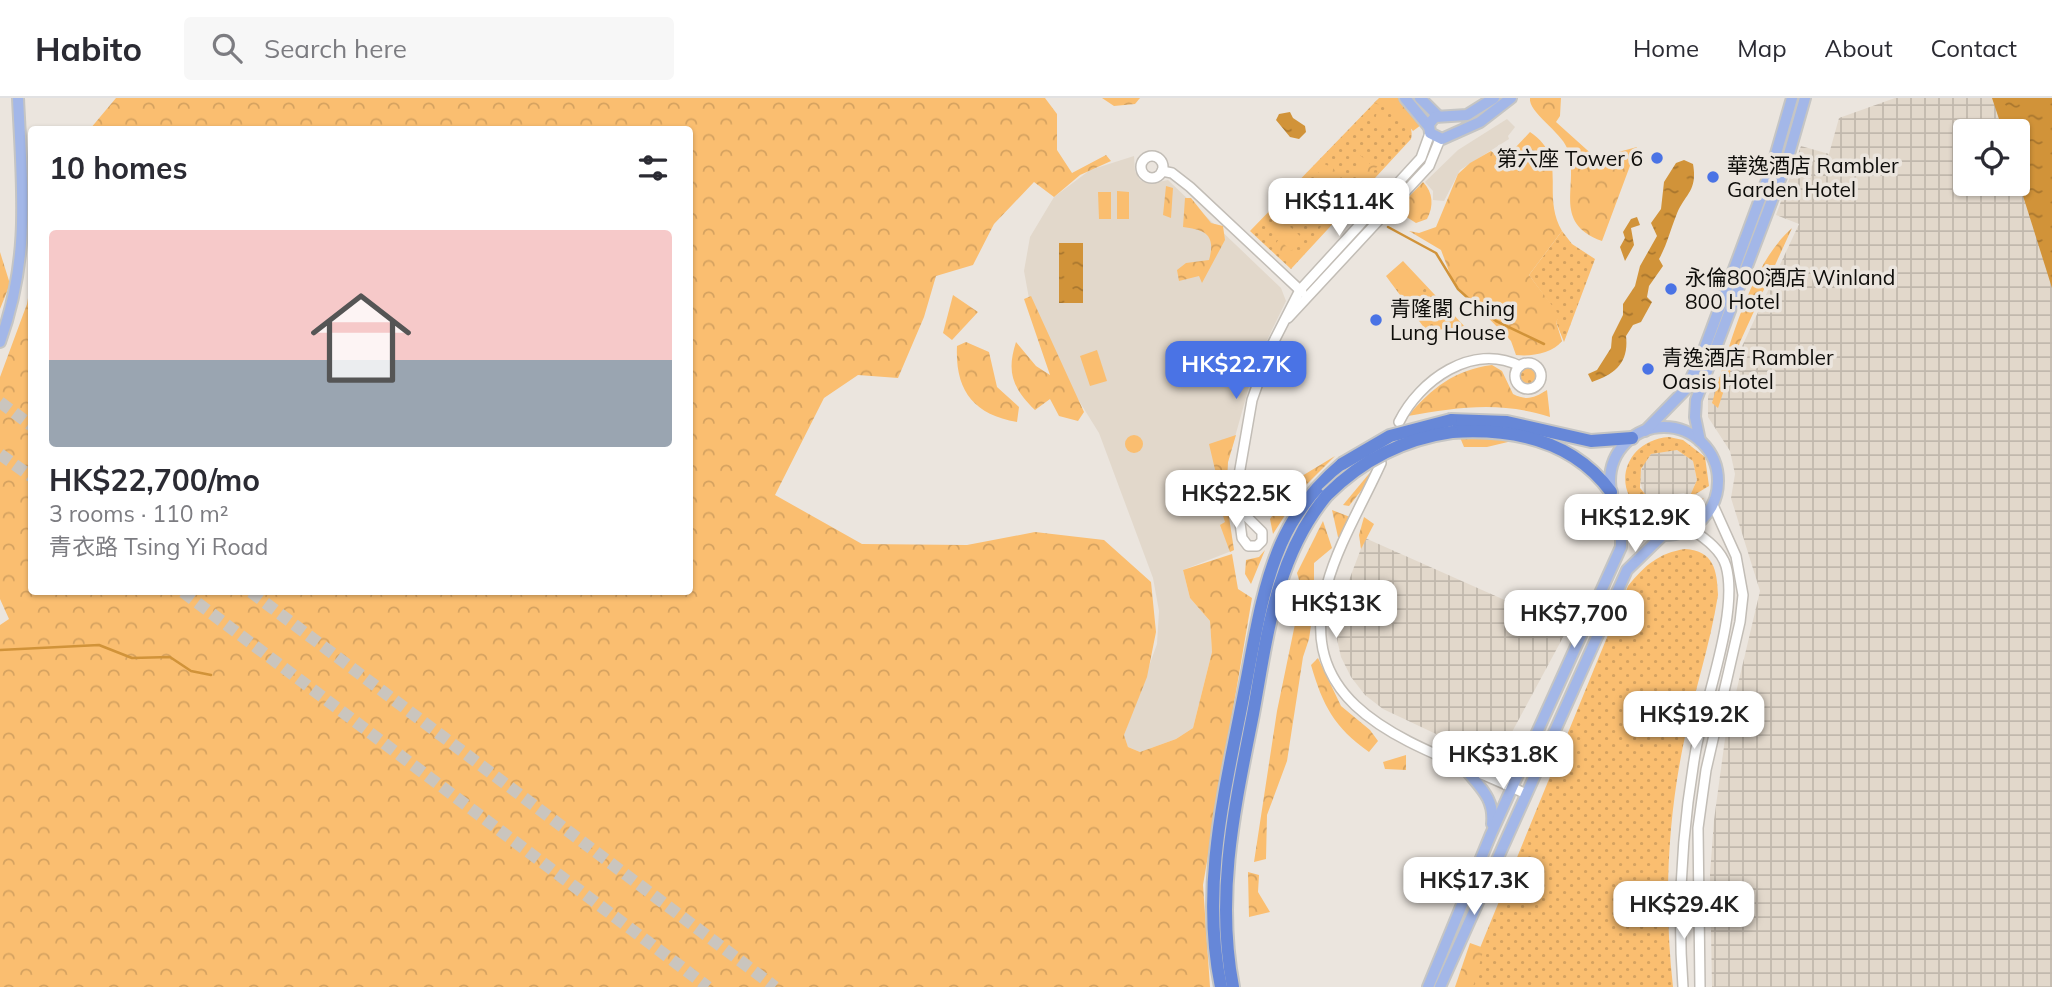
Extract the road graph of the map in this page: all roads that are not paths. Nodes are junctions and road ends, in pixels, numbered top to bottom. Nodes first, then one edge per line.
1 (18, 98) edge
2 (1405, 98) edge
3 (1420, 98) edge
4 (1494, 98) edge
5 (1511, 98) edge
6 (1792, 98) edge
7 (1805, 98) edge
8 (1442, 117) junction
9 (1437, 134) junction
10 (1162, 171) dead end
11 (1763, 207) junction
12 (1300, 290) junction
13 (1307, 297) junction
14 (1287, 319) junction
15 (0, 342) edge
16 (1520, 366) dead end
17 (1399, 422) dead end
18 (1451, 426) junction
19 (1645, 430) junction
20 (1632, 438) junction
21 (1700, 441) junction
22 (1381, 463) dead end
23 (1611, 492) junction
24 (1713, 505) junction
25 (1238, 508) dead end
26 (1621, 514) junction
27 (1690, 528) junction
28 (1663, 535) junction
29 (1535, 740) junction
30 (1463, 766) junction
31 (1513, 788) junction
32 (1526, 794) junction
33 (1491, 834) junction
34 (1221, 987) edge
35 (1233, 987) edge
36 (1428, 987) edge
37 (1440, 987) edge
38 (1683, 987) edge
39 (1700, 987) edge

1 - 15 main road
2 - 9 main road
3 - 8 main road
4 - 8 main road
5 - 9 main road
6 - 11 main road
7 - 11 main road
8 - 9 main road
8 - 9 main road
9 - 12 street
9 - 13 street
10 - 12 street
11 - 19 main road
11 - 21 main road
12 - 13 street
12 - 14 street
13 - 14 street
14 - 25 street
16 - 17 street
18 - 20 highway
18 - 23 highway
18 - 34 highway, bridge
18 - 35 highway, bridge
19 - 20 main road
19 - 21 main road
20 - 23 main road
21 - 24 main road
22 - 30 street
23 - 26 main road
24 - 27 main road
24 - 39 street
26 - 28 main road
26 - 29 main road
27 - 28 main road
27 - 38 street
28 - 32 main road
29 - 30 main road
29 - 31 main road
30 - 31 street
30 - 33 main road
31 - 32 street
31 - 33 main road
32 - 37 main road
33 - 36 main road

